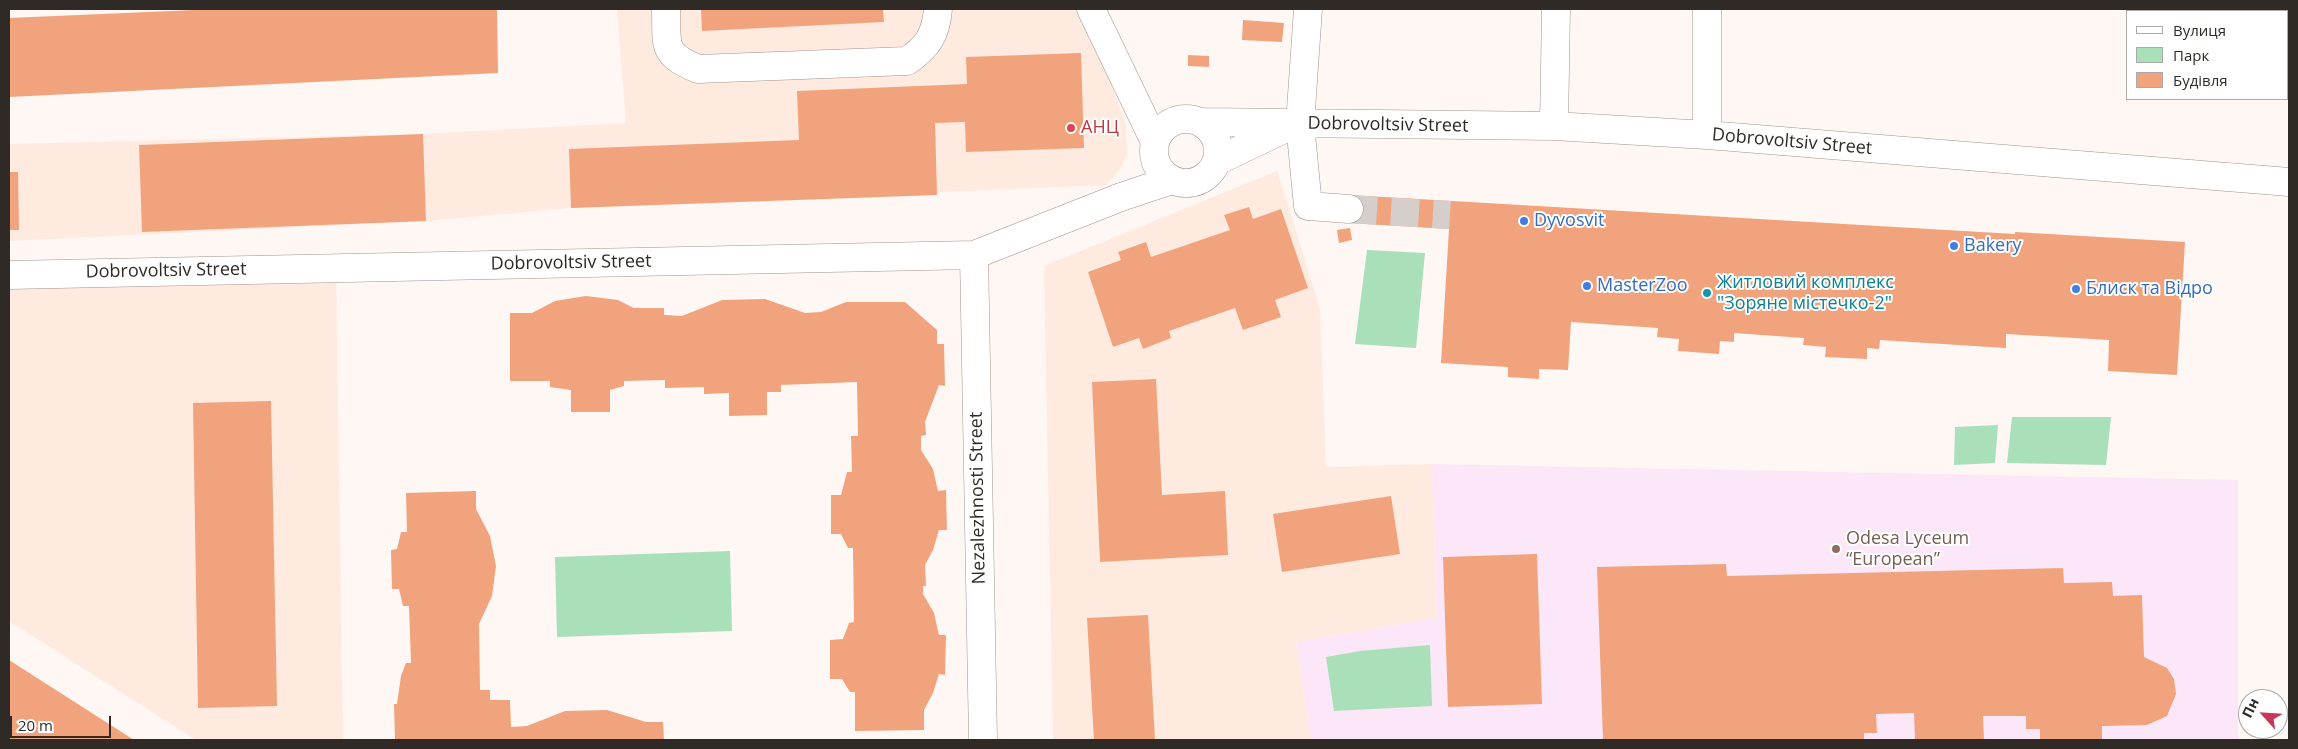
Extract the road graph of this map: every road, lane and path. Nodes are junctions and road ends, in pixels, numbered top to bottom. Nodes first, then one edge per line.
1 (666, 9) edge
2 (938, 9) edge
3 (1091, 9) edge
4 (1308, 9) edge
5 (1556, 9) edge
6 (1707, 9) edge
7 (1136, 102) junction
8 (1190, 121) junction
9 (1297, 124) junction
10 (1554, 126) junction
11 (1707, 135) junction
12 (1154, 147) junction
13 (1217, 161) junction
14 (1172, 180) junction
15 (2289, 182) edge
16 (1122, 197) junction
17 (1349, 209) tunnel mouth
18 (974, 255) junction
19 (9, 274) edge
20 (983, 740) edge

1 - 2 street
3 - 7 street
4 - 9 street
5 - 10 street
6 - 11 street
7 - 8 street
7 - 12 street
8 - 9 street, Dobrovoltsiv Street
8 - 12 street
8 - 13 street
9 - 10 street, Dobrovoltsiv Street
9 - 13 street, Dobrovoltsiv Street
9 - 17 street
10 - 11 street, Dobrovoltsiv Street
11 - 15 street, Dobrovoltsiv Street
12 - 14 street
12 - 16 street
13 - 14 street
14 - 16 street, Dobrovoltsiv Street
16 - 18 street, Dobrovoltsiv Street
18 - 19 street, Dobrovoltsiv Street
18 - 20 street, Nezalezhnosti Street

